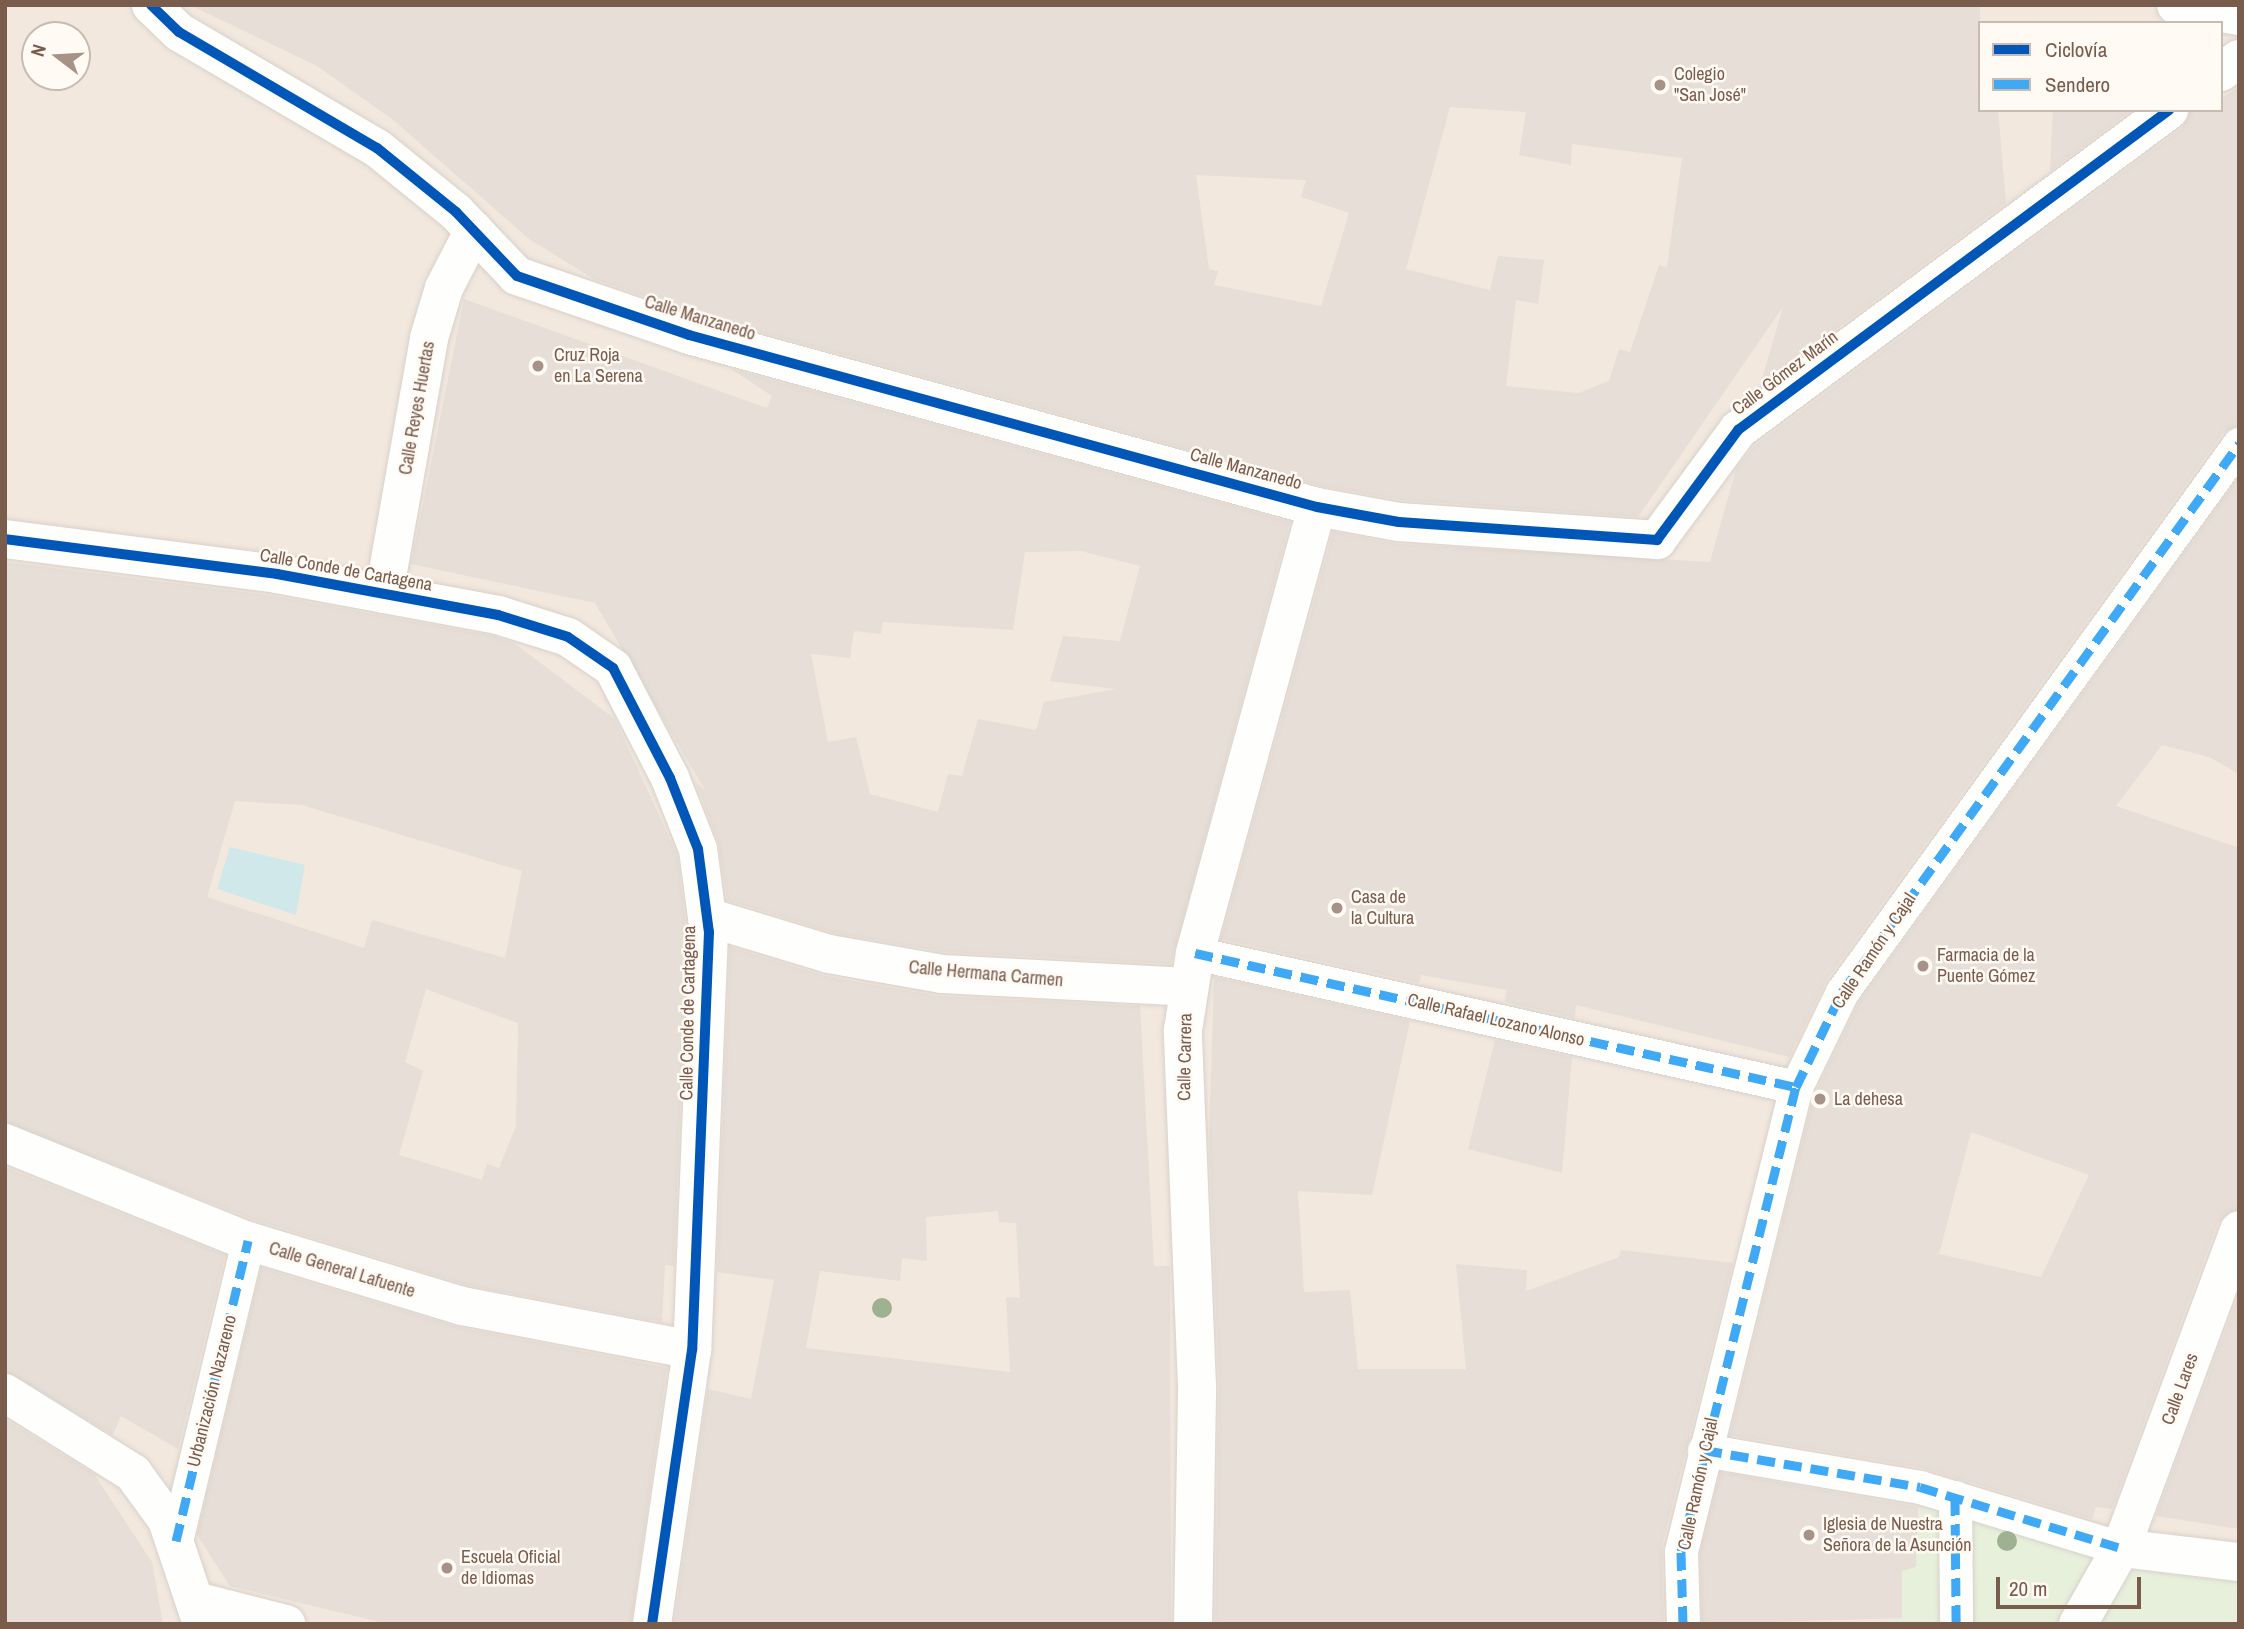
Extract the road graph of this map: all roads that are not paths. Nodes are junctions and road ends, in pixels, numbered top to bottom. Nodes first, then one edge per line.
1 (2176, 5) edge
2 (151, 6) edge
3 (2239, 16) edge
4 (2239, 59) edge
5 (2223, 71) edge
6 (2166, 112) edge
7 (474, 230) junction
8 (2239, 444) edge
9 (1317, 507) junction
10 (5, 539) edge
11 (384, 594) junction
12 (707, 917) junction
13 (1192, 970) junction
14 (1796, 1087) junction
15 (5, 1143) edge
16 (2239, 1230) edge
17 (248, 1241) junction
18 (692, 1350) junction
19 (5, 1393) edge
20 (1704, 1450) junction
21 (1955, 1497) junction
22 (176, 1541) junction
23 (2122, 1548) junction
24 (2239, 1562) edge
25 (200, 1613) edge
26 (286, 1624) edge
27 (652, 1624) edge
28 (1193, 1624) edge
29 (1684, 1624) edge
30 (1956, 1624) edge
31 (2078, 1624) edge

1 - 3 street
2 - 7 street, Calle Manzanedo
4 - 5 street
6 - 9 street, Calle Gómez Marín
7 - 9 street, Calle Manzanedo
7 - 11 street, Calle Reyes Huertas
8 - 14 street, Calle Ramón y Cajal
9 - 13 street, Calle Carrera
10 - 11 street, Calle Conde de Cartagena
11 - 12 street, Calle Conde de Cartagena
12 - 13 street, Calle Hermana Carmen
12 - 18 street, Calle Conde de Cartagena
13 - 14 street, Calle Rafael Lozano Alonso
13 - 28 street, Calle Carrera
14 - 20 street, Calle Ramón y Cajal
15 - 17 street, Calle General Lafuente
16 - 23 street, Calle Lares
17 - 18 street, Calle General Lafuente
17 - 22 street, Urbanización Nazareno
18 - 27 street, Calle Conde de Cartagena
19 - 22 street
20 - 21 street
20 - 29 street, Calle Ramón y Cajal
21 - 23 street
21 - 30 street
22 - 25 street
23 - 24 street
23 - 31 street, Calle Lares
25 - 26 street

